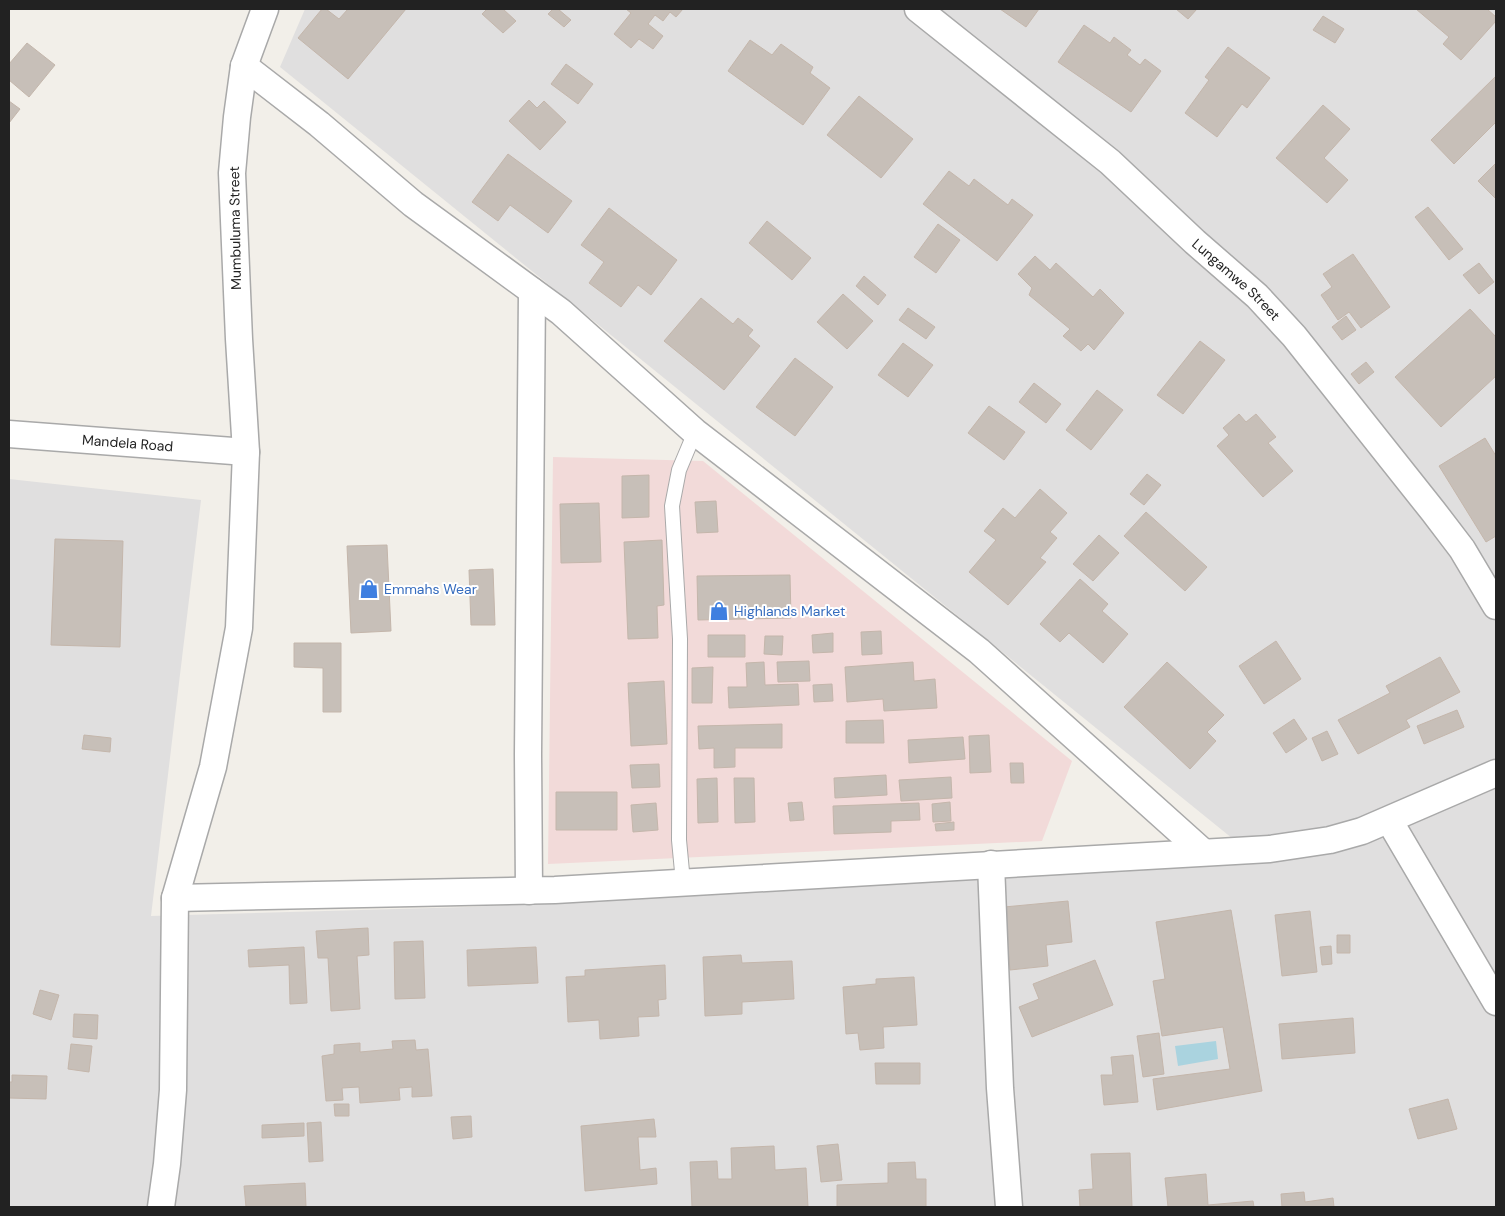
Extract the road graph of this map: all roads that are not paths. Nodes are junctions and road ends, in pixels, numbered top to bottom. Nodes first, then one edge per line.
1 (264, 9) edge
2 (918, 9) edge
3 (244, 66) junction
4 (532, 291) junction
5 (695, 432) junction
6 (9, 434) edge
7 (246, 452) junction
8 (1496, 606) edge
9 (1496, 773) edge
10 (1389, 820) junction
11 (1203, 852) junction
12 (991, 864) junction
13 (683, 882) junction
14 (530, 890) junction
15 (175, 898) junction
16 (1496, 1002) edge
17 (161, 1207) edge
18 (1009, 1207) edge

1 - 3 street, Mumbuluma Street
2 - 8 street, Lungamwe Street
3 - 4 street
3 - 7 street, Mumbuluma Street
4 - 5 street
4 - 14 street
5 - 11 street
5 - 13 lane
6 - 7 street, Mandela Road
7 - 15 street, Mumbuluma Street
9 - 10 street
10 - 11 street
10 - 16 street
11 - 12 street
12 - 13 street
12 - 18 street
13 - 14 street
14 - 15 street
15 - 17 street, Mumbuluma Street

